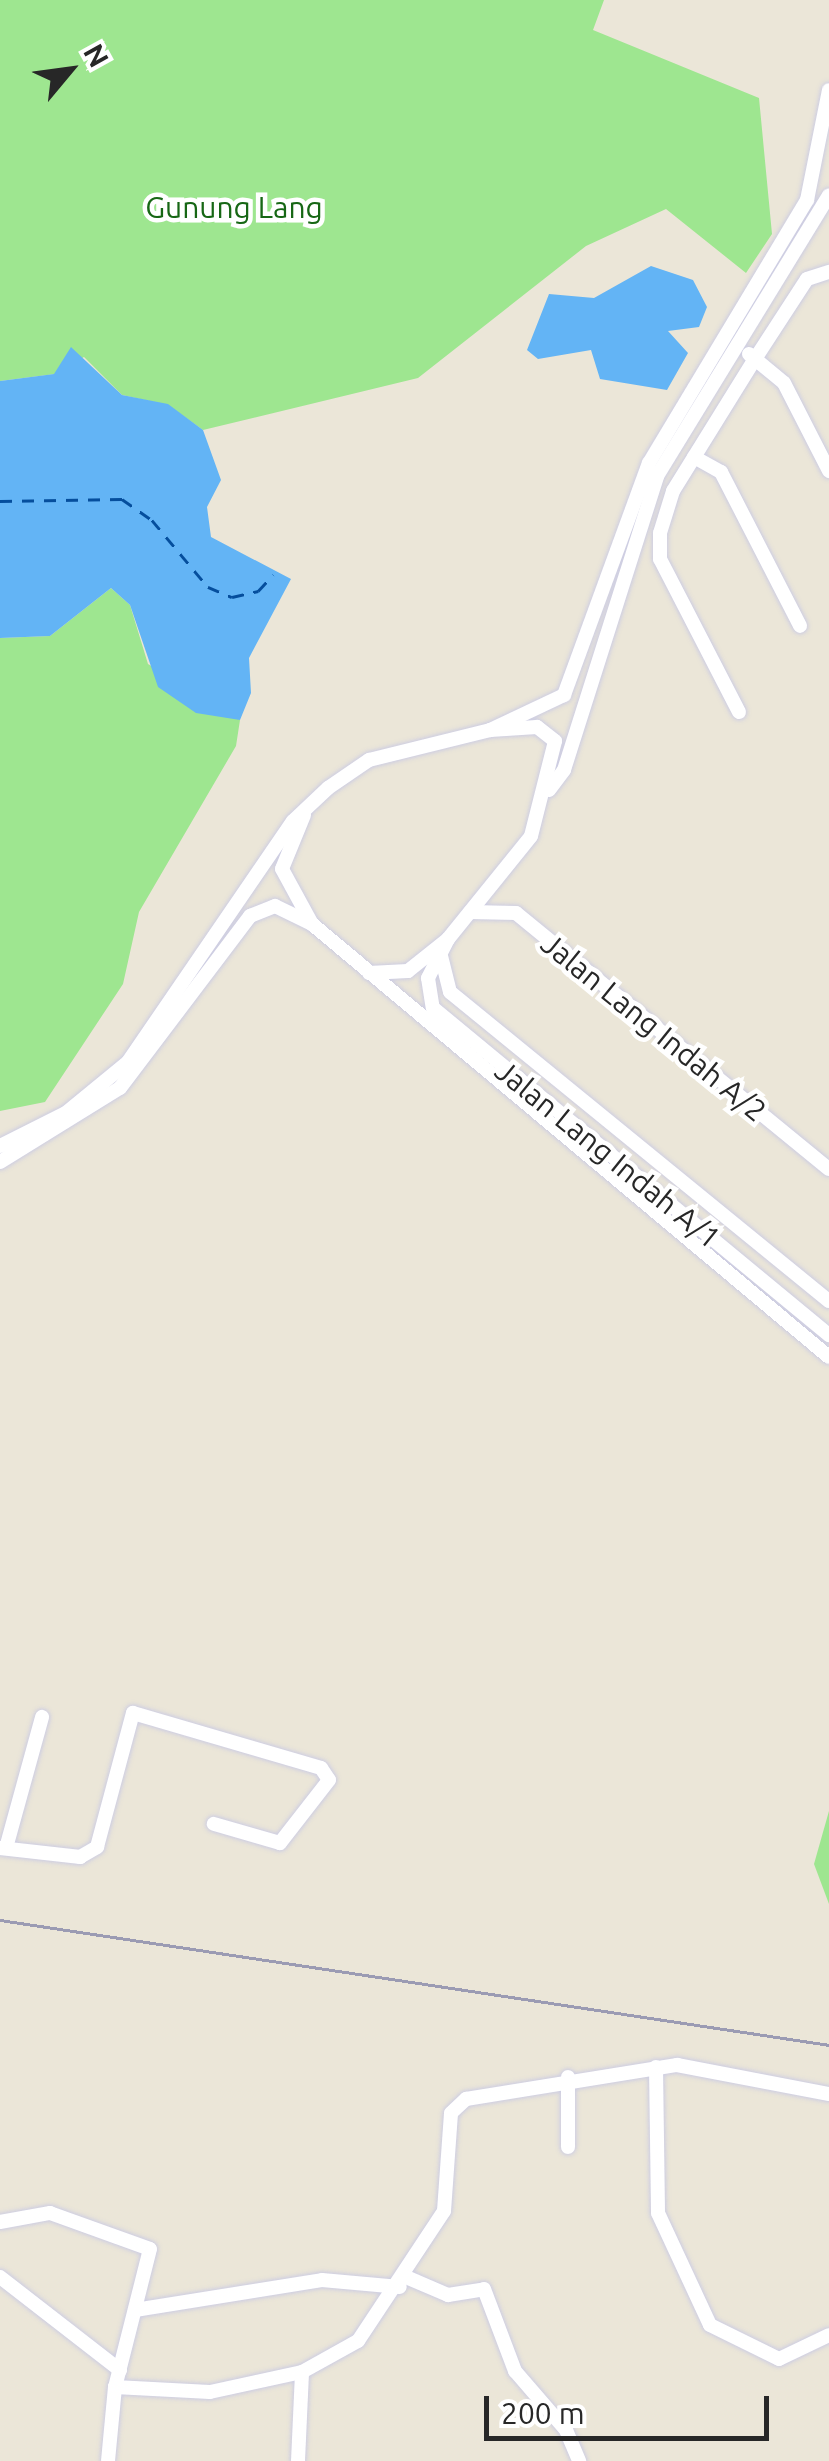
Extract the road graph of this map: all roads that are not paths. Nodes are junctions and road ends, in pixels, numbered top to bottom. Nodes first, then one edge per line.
1 (829, 90) edge
2 (829, 195) edge
3 (829, 272) edge
4 (725, 335) junction
5 (739, 344) junction
6 (754, 358) junction
7 (694, 456) junction
8 (829, 471) edge
9 (800, 626) dead end
10 (739, 712) dead end
11 (490, 730) junction
12 (549, 790) junction
13 (304, 814) junction
14 (470, 912) junction
15 (312, 924) junction
16 (448, 940) junction
17 (441, 956) junction
18 (369, 973) junction
19 (0, 1146) edge
20 (0, 1162) edge
21 (829, 1169) edge
22 (829, 1301) edge
23 (829, 1335) edge
24 (829, 1357) edge
25 (42, 1717) dead end
26 (214, 1824) dead end
27 (3, 1848) edge
28 (656, 2067) junction
29 (568, 2077) junction
30 (829, 2094) edge
31 (568, 2148) dead end
32 (0, 2222) edge
33 (0, 2276) edge
34 (403, 2282) junction
35 (135, 2310) junction
36 (829, 2336) edge
37 (120, 2370) junction
38 (302, 2372) junction
39 (116, 2387) junction
40 (108, 2461) edge
41 (298, 2461) edge
42 (579, 2461) edge

1 - 4 street
2 - 5 street
3 - 6 street
4 - 5 street
4 - 11 street
5 - 6 street
5 - 12 street
6 - 7 street
6 - 8 street
7 - 9 street
7 - 10 street
11 - 12 street
11 - 13 street
12 - 14 street
13 - 15 street
13 - 19 street
14 - 16 street
14 - 21 street, Jalan Lang Indah A/2
15 - 18 street
15 - 20 street
16 - 17 street, Jalan Lang Indah A/1
16 - 18 street
17 - 22 street, Jalan Lang Indah A/1
17 - 23 street, Jalan Lang Indah A/1
18 - 24 street
25 - 27 street
26 - 27 street
28 - 29 street
28 - 30 street
28 - 36 street
29 - 31 street
29 - 34 street
32 - 35 street
33 - 37 street
34 - 35 street
34 - 38 street
34 - 42 street
35 - 37 street
37 - 39 street
38 - 39 street
38 - 41 street
39 - 40 street

